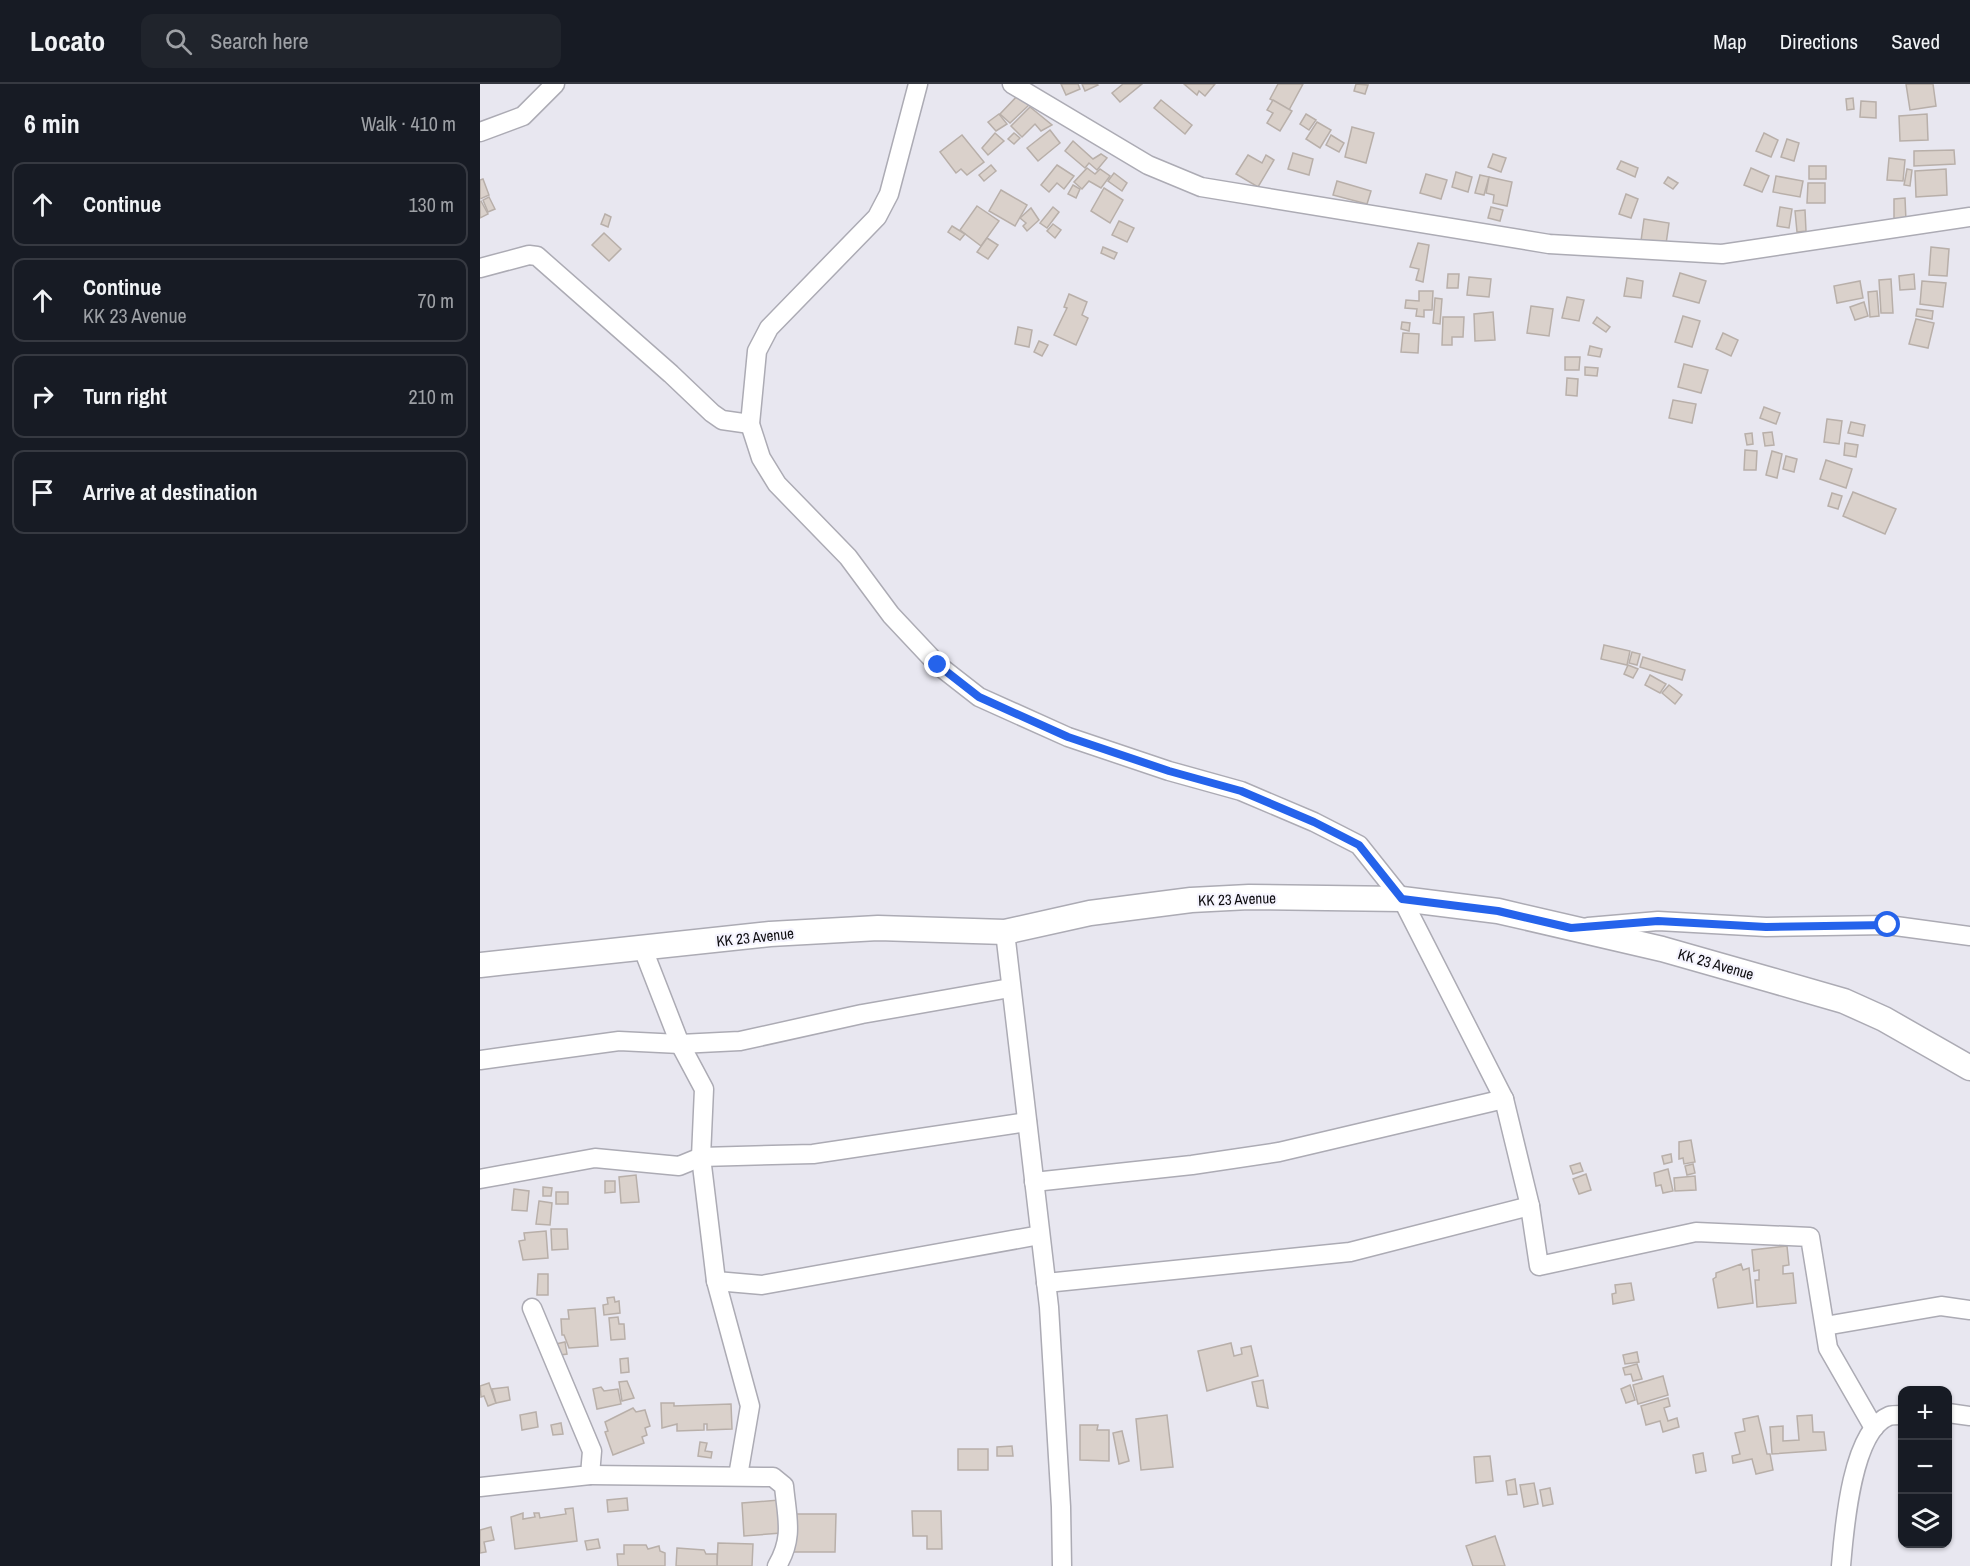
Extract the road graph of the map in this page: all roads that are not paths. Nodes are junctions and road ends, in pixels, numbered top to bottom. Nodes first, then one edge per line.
1 (555, 84) edge
2 (918, 84) edge
3 (1012, 84) edge
4 (480, 132) edge
5 (1970, 217) edge
6 (480, 267) edge
7 (750, 424) junction
8 (1402, 899) junction
9 (1571, 928) junction
10 (1005, 932) junction
11 (1970, 936) edge
12 (643, 949) junction
13 (480, 965) edge
14 (1010, 988) junction
15 (680, 1044) junction
16 (480, 1060) edge
17 (1970, 1068) edge
18 (1504, 1099) junction
19 (1027, 1122) junction
20 (701, 1158) junction
21 (480, 1179) edge
22 (1034, 1182) junction
23 (1530, 1206) junction
24 (1040, 1235) junction
25 (716, 1281) junction
26 (1046, 1283) junction
27 (532, 1308) dead end
28 (1970, 1310) edge
29 (1825, 1326) junction
30 (1952, 1414) edge
31 (1898, 1415) edge
32 (1970, 1416) edge
33 (1874, 1428) junction
34 (590, 1475) junction
35 (738, 1476) junction
36 (480, 1487) edge
37 (777, 1566) edge
38 (1062, 1566) edge
39 (1841, 1566) edge

1 - 4 street
2 - 7 street
3 - 5 street
6 - 7 street
7 - 8 street
8 - 9 main road, KK 23 Avenue
8 - 10 main road, KK 23 Avenue
8 - 18 street
9 - 11 street
9 - 17 main road, KK 23 Avenue
10 - 12 main road, KK 23 Avenue
10 - 14 street
12 - 13 main road, KK 23 Avenue
12 - 15 street
14 - 15 street
14 - 19 street
15 - 16 street
15 - 20 street
18 - 22 street
18 - 23 street
19 - 20 street
19 - 22 street
20 - 21 street
20 - 25 street
22 - 24 street
23 - 26 street
23 - 29 street
24 - 25 street
24 - 26 street
25 - 35 street
26 - 38 street
27 - 34 street
28 - 29 street
29 - 33 street
30 - 32 street
31 - 33 street
33 - 39 street
34 - 35 street
34 - 36 street
35 - 37 street

